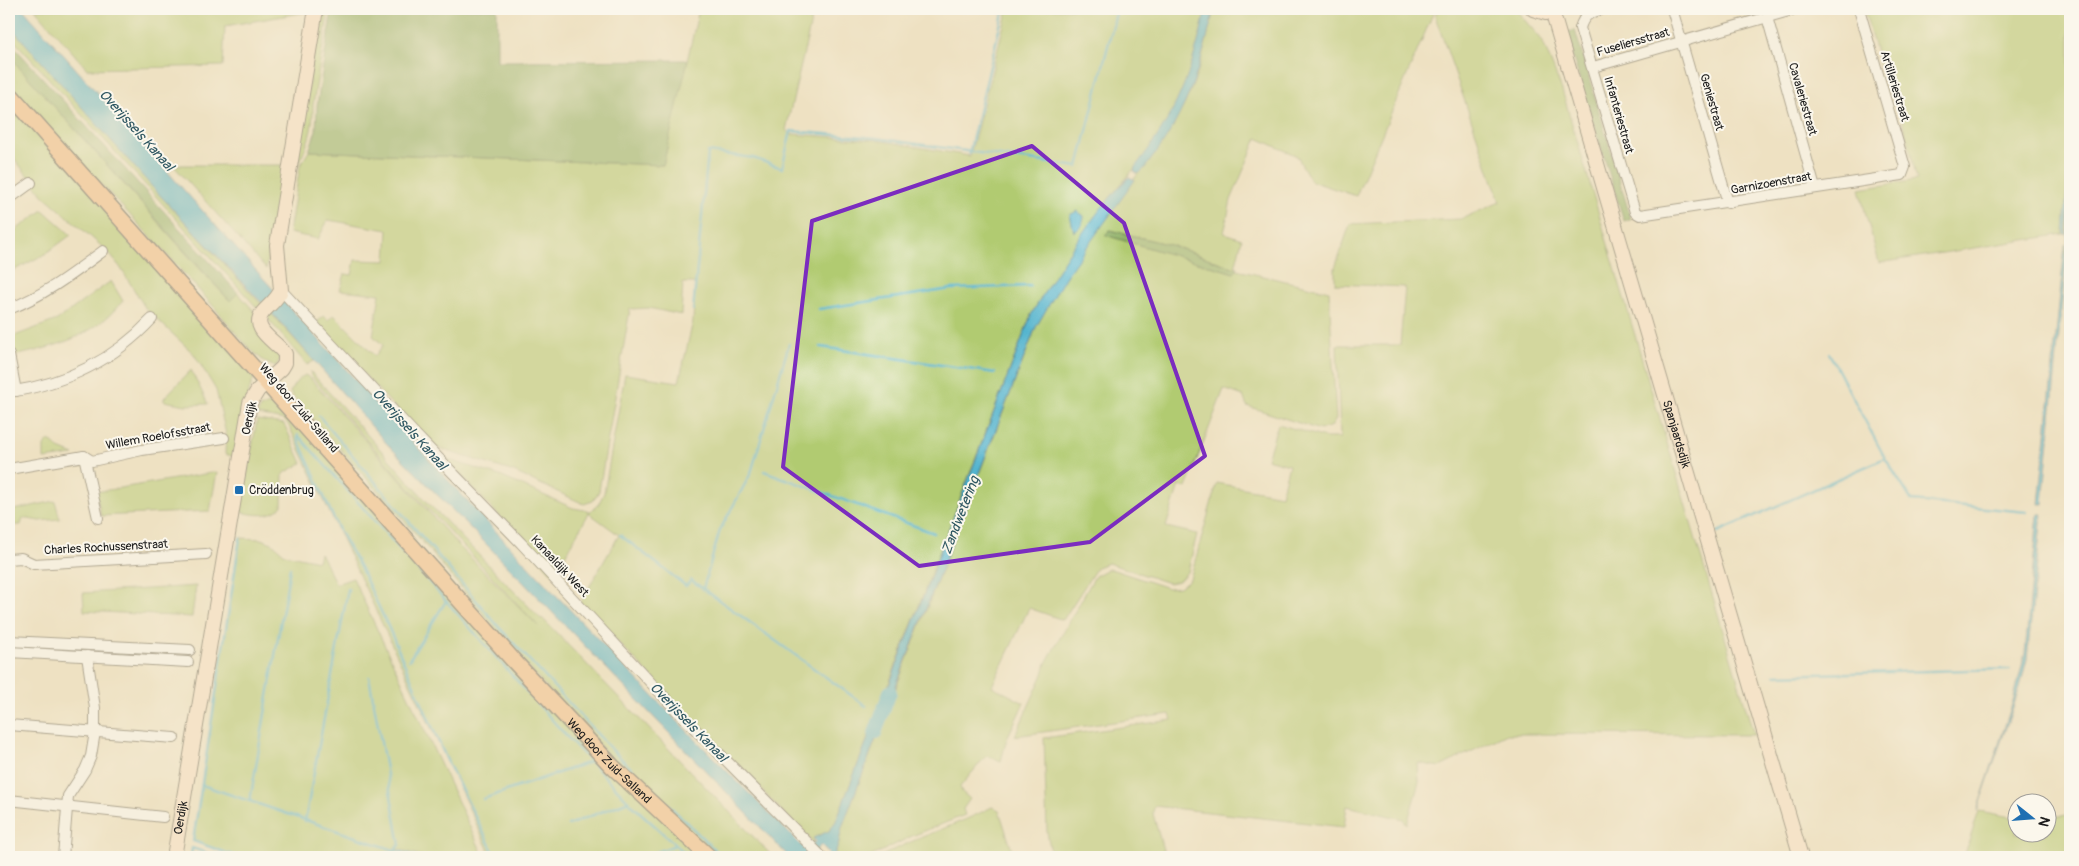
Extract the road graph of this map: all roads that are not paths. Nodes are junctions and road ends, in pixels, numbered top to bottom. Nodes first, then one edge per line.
1 (316, 9) edge
2 (1534, 9) edge
3 (1603, 9) edge
4 (1672, 9) edge
5 (1796, 9) edge
6 (1859, 9) edge
7 (1553, 10) edge
8 (1767, 17) junction
9 (1681, 42) junction
10 (1593, 67) junction
11 (9, 93) edge
12 (1904, 171) joint
13 (31, 183) dead end
14 (1816, 188) junction
15 (9, 199) edge
16 (1728, 203) junction
17 (1640, 215) joint
18 (103, 251) dead end
19 (280, 293) junction
20 (9, 309) edge
21 (152, 319) dead end
22 (9, 355) edge
23 (269, 381) junction
24 (12, 391) edge
25 (224, 438) dead end
26 (84, 456) junction
27 (9, 469) edge
28 (98, 518) dead end
29 (206, 554) dead end
30 (9, 559) edge
31 (9, 641) edge
32 (79, 645) junction
33 (190, 650) dead end
34 (9, 652) edge
35 (83, 656) junction
36 (188, 662) dead end
37 (9, 725) edge
38 (95, 732) junction
39 (174, 738) dead end
40 (9, 800) edge
41 (66, 806) junction
42 (163, 817) dead end
43 (816, 851) edge
44 (63, 857) edge
45 (174, 857) edge
46 (709, 857) edge
47 (1801, 857) edge

1 - 19 street
2 - 7 street
3 - 10 street, Infanteriestraat
4 - 9 street, Geniestraat
5 - 8 street, Fuseliersstraat
6 - 12 street, Artilleriestraat
7 - 47 street, Spanjaardsdijk
8 - 9 street, Fuseliersstraat
8 - 14 street, Cavaleriestraat
9 - 10 street, Fuseliersstraat
9 - 16 street, Geniestraat
10 - 17 street, Infanteriestraat
11 - 23 main road, Weg door Zuid-Salland
12 - 14 street, Garnizoenstraat
13 - 15 street
14 - 16 street, Garnizoenstraat
16 - 17 street, Garnizoenstraat
18 - 20 street
19 - 23 street, Oerdijk
19 - 43 street, Kanaaldijk West
21 - 24 street
22 - 24 street
23 - 45 street, Oerdijk
23 - 46 main road, Weg door Zuid-Salland
25 - 26 street, Willem Roelofsstraat
26 - 27 street, Willem Roelofsstraat
26 - 28 street
29 - 30 street, Charles Rochussenstraat
31 - 32 street
32 - 33 street
32 - 35 street
34 - 35 street
35 - 36 street
35 - 38 street
37 - 38 street
38 - 39 street
38 - 41 street
40 - 41 street
41 - 42 street
41 - 44 street

